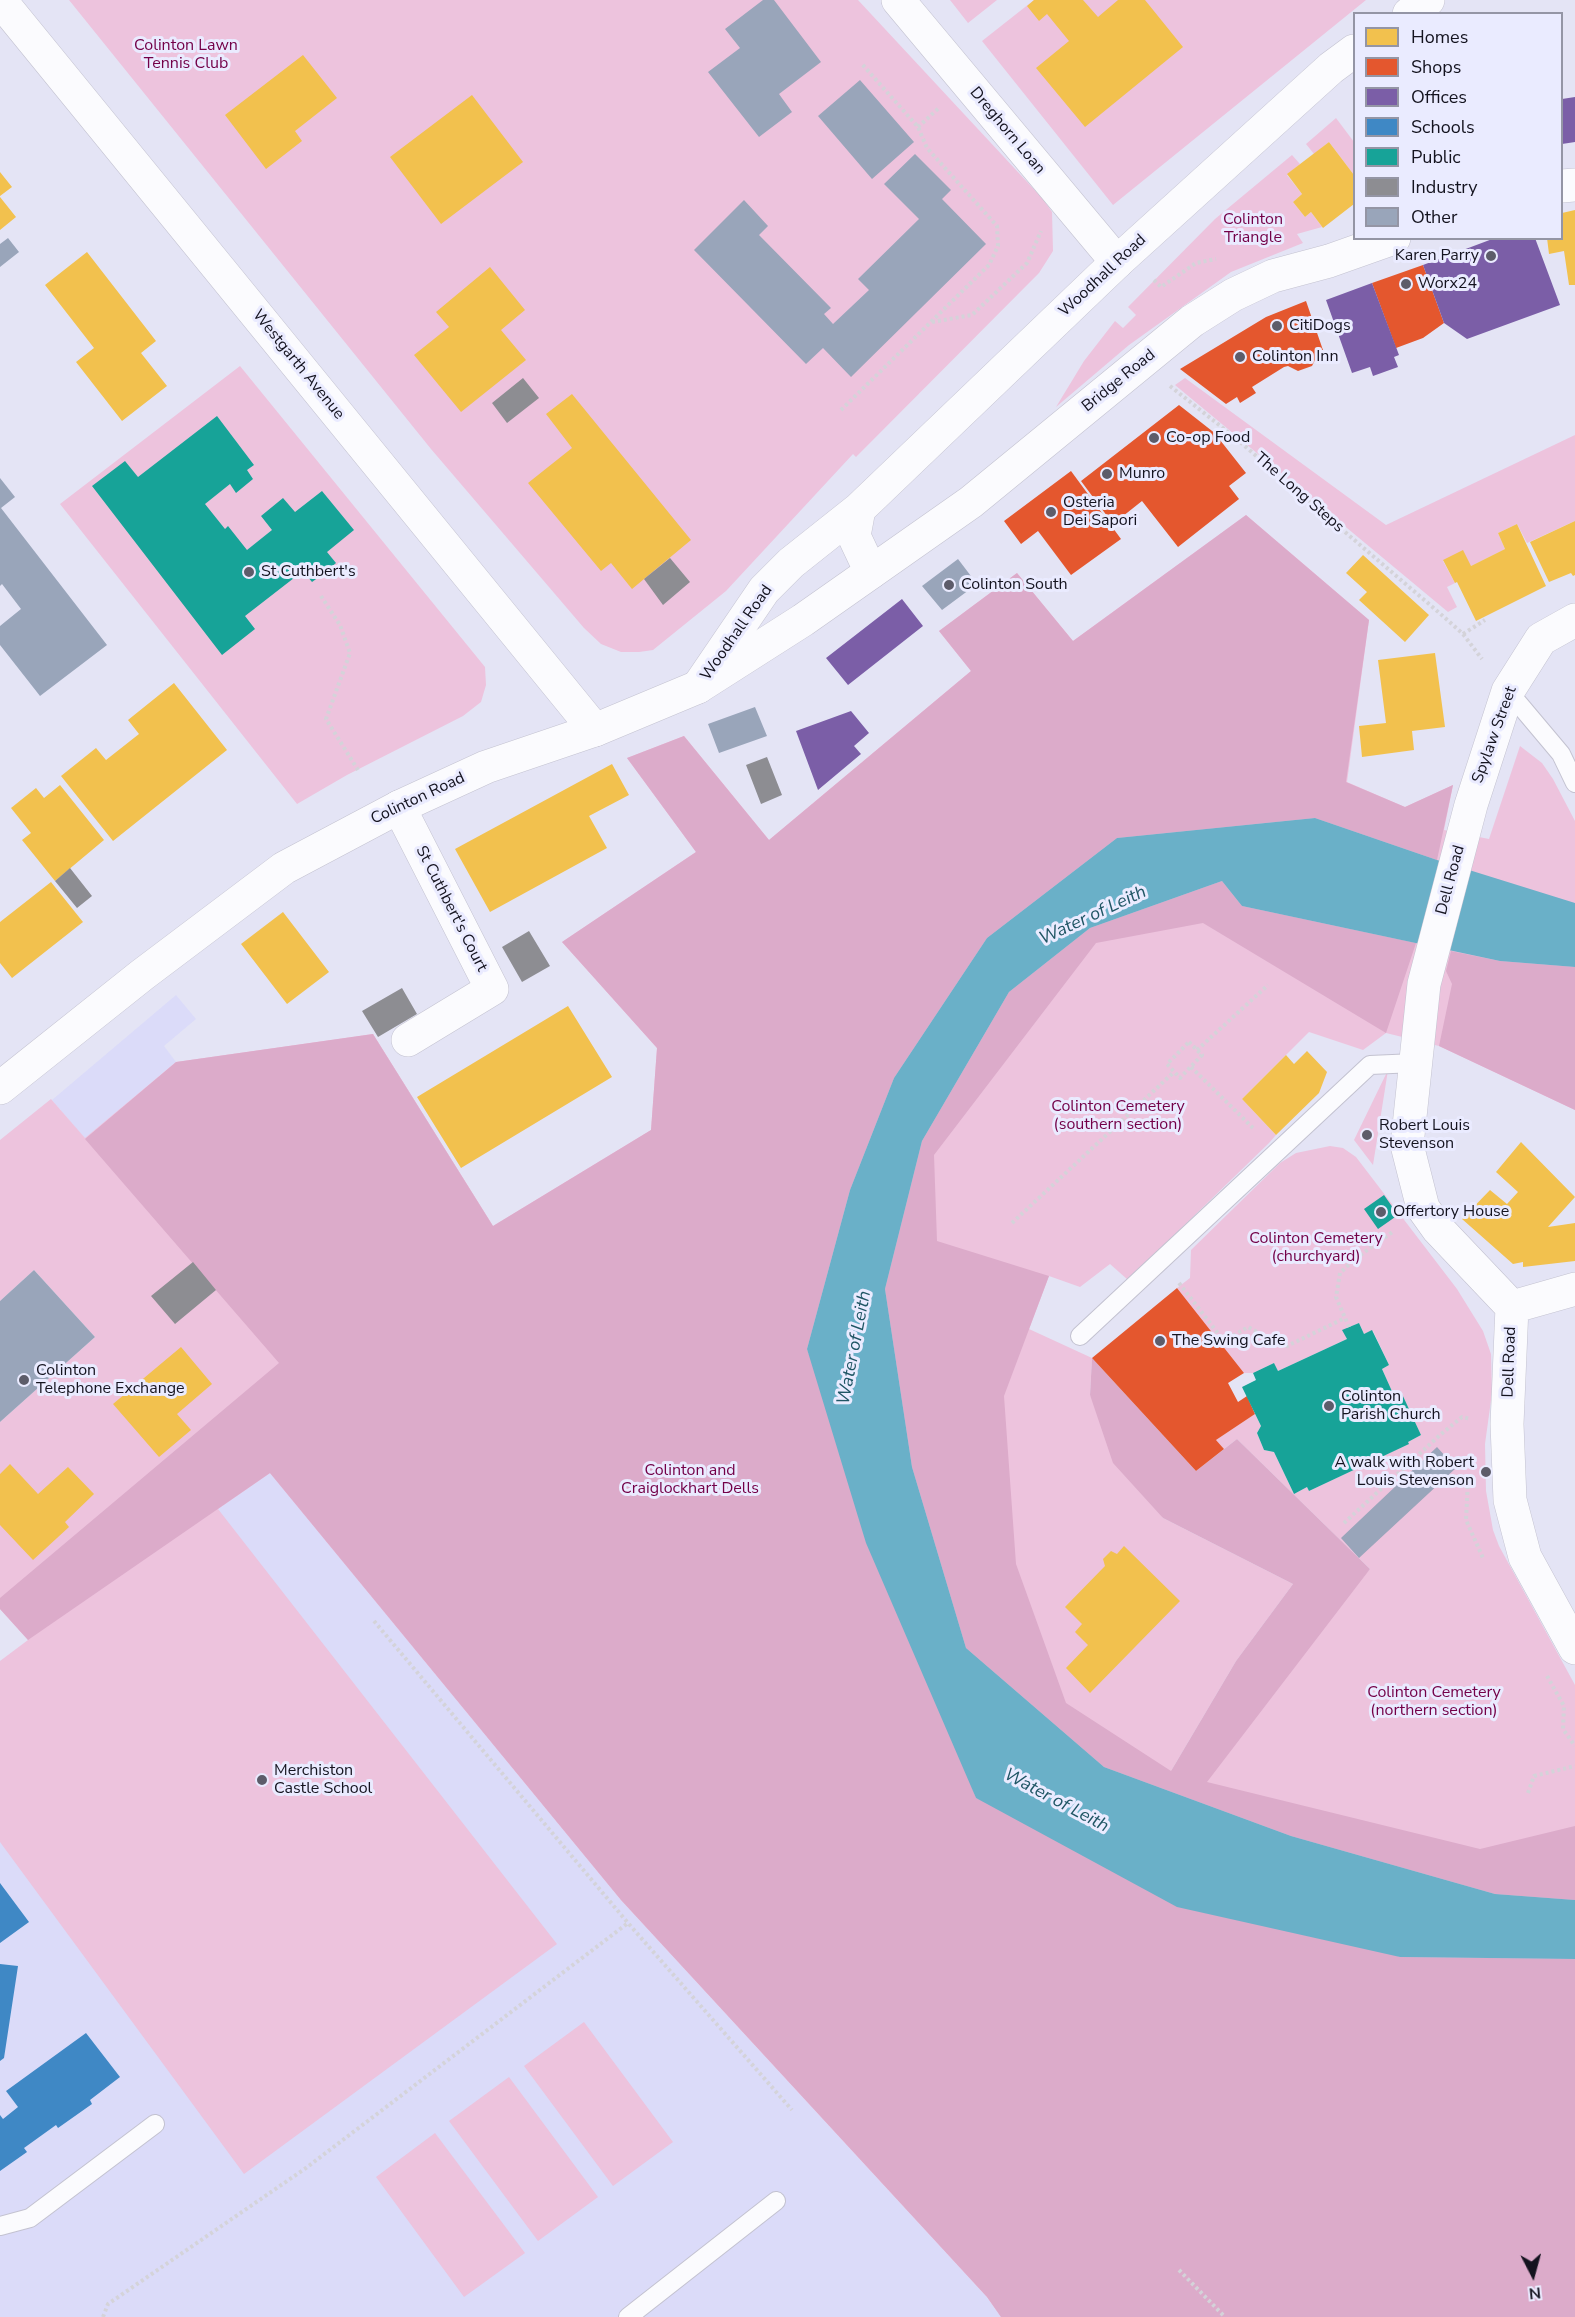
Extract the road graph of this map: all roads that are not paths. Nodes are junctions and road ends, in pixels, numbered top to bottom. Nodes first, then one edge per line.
1 (0, 0) edge
2 (897, 0) edge
3 (1428, 0) edge
4 (1412, 12) edge
5 (1353, 52) edge
6 (1388, 240) edge
7 (1117, 262) junction
8 (859, 509) junction
9 (871, 572) junction
10 (1575, 620) edge
11 (698, 687) junction
12 (1508, 691) junction
13 (595, 730) junction
14 (1575, 783) edge
15 (1471, 805) joint
16 (399, 807) junction
17 (408, 1040) dead end
18 (1415, 1063) junction
19 (1, 1086) edge
20 (1575, 1289) edge
21 (1512, 1307) junction
22 (1080, 1336) dead end
23 (1575, 1648) edge
24 (155, 2124) dead end
25 (776, 2201) dead end
26 (0, 2226) edge
27 (628, 2317) edge

1 - 13 street, Westgarth Avenue
2 - 7 street, Dreghorn Loan
3 - 4 street
5 - 7 street, Woodhall Road
6 - 9 street, Bridge Road
7 - 8 street, Woodhall Road
8 - 9 street
8 - 11 street, Woodhall Road
9 - 11 street, Colinton Road
10 - 12 street, Spylaw Street
11 - 13 street, Colinton Road
12 - 14 lane
12 - 15 street, Spylaw Street
13 - 16 street, Colinton Road
15 - 18 street, Dell Road
16 - 17 street, St Cuthbert's Court
16 - 19 street, Colinton Road
18 - 21 street, Dell Road
18 - 22 lane
20 - 21 street
21 - 23 street, Dell Road
24 - 26 lane
25 - 27 lane

